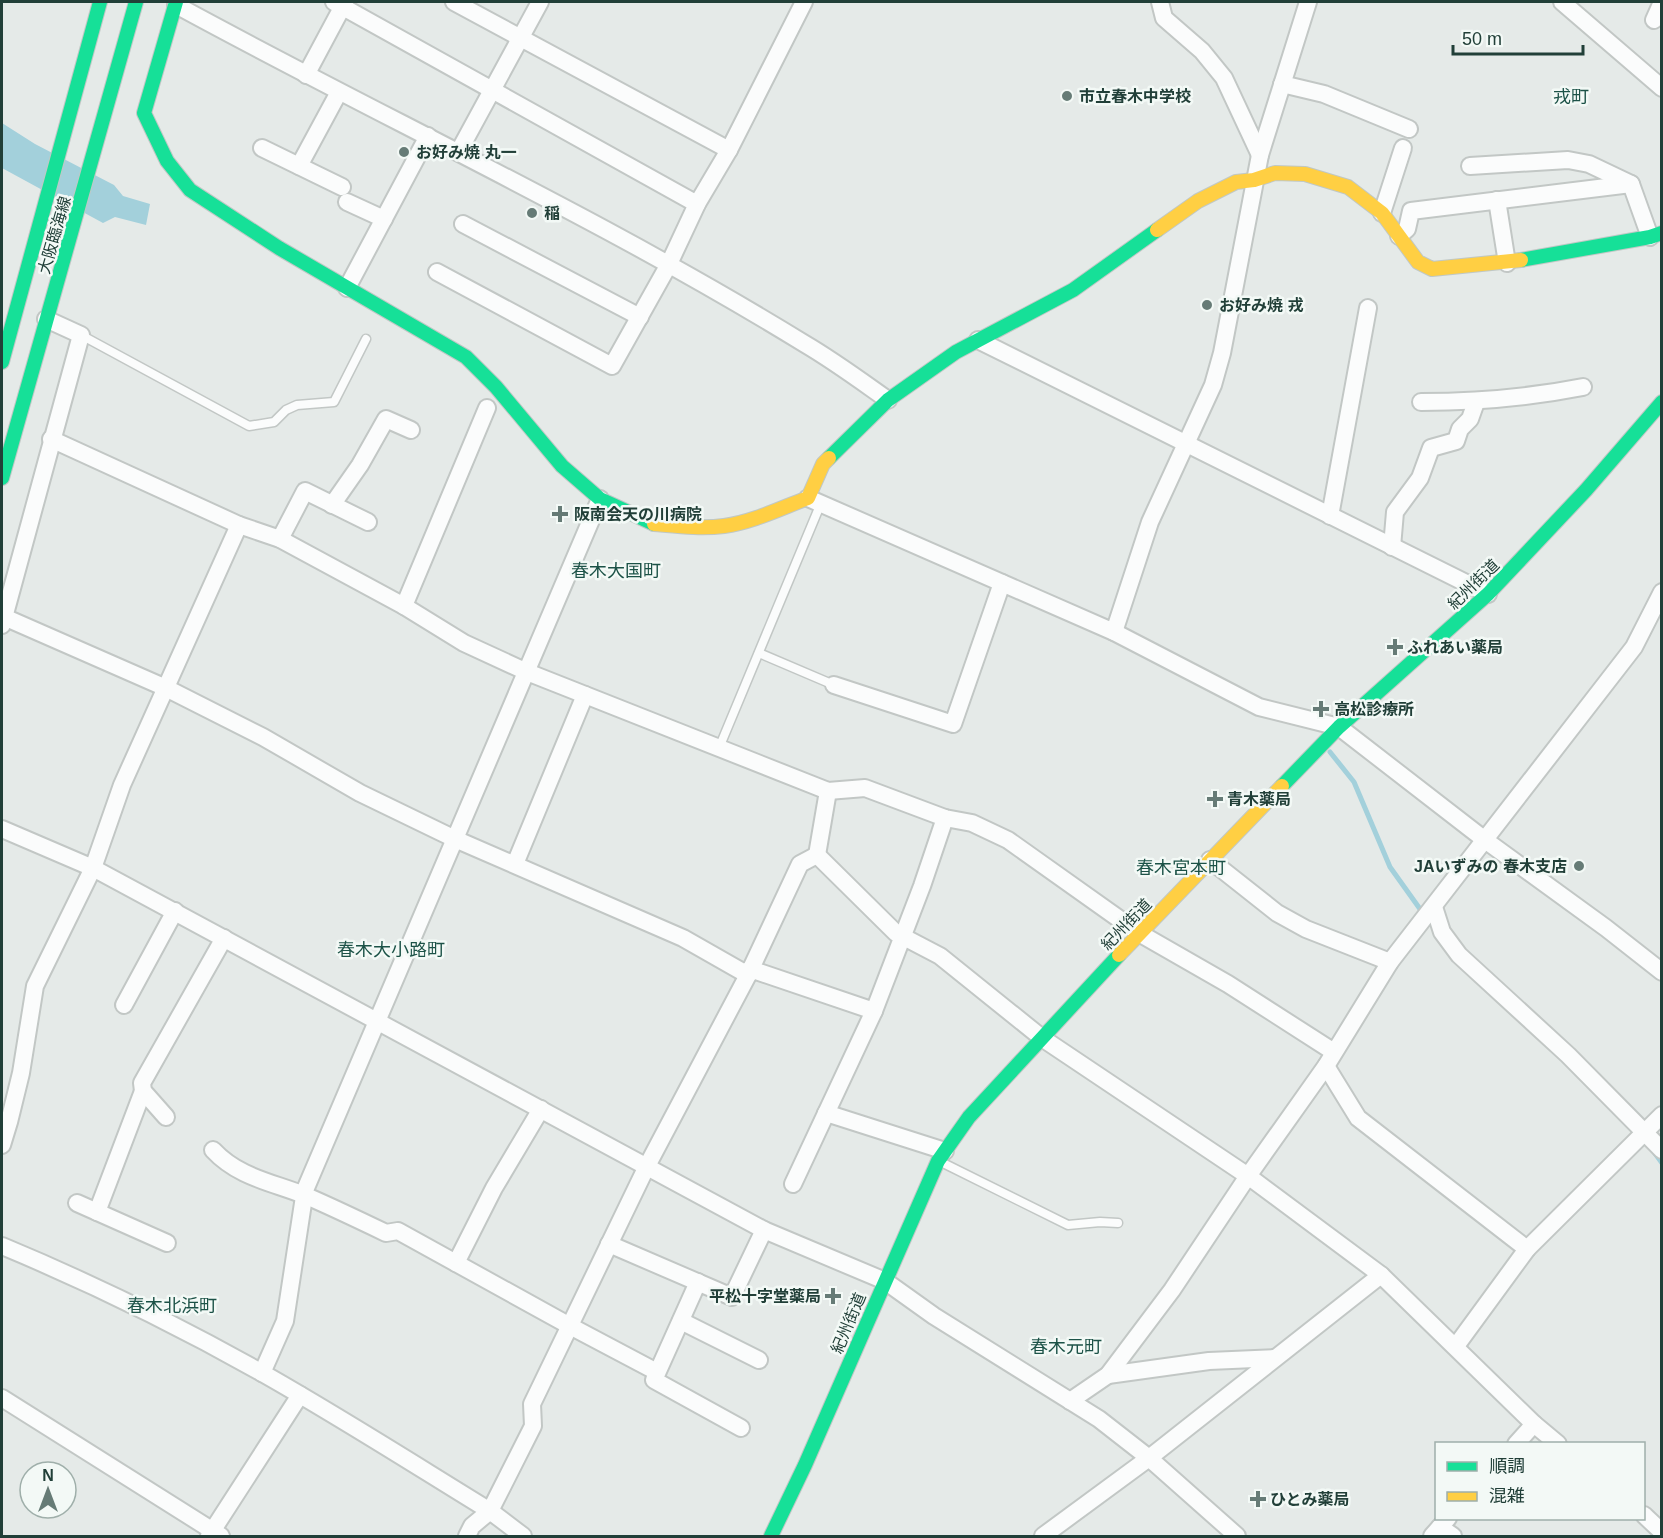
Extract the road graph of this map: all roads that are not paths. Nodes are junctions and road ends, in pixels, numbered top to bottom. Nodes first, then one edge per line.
1 (100, 2) edge
2 (136, 2) edge
3 (454, 2) edge
4 (540, 2) edge
5 (804, 2) edge
6 (1160, 2) edge
7 (1308, 2) edge
8 (1562, 2) edge
9 (1662, 2) edge
10 (176, 3) edge
11 (340, 3) edge
12 (1654, 20) dead end
13 (521, 38) junction
14 (306, 75) junction
15 (1282, 84) junction
16 (1662, 88) edge
17 (492, 91) junction
18 (339, 92) junction
19 (1409, 129) dead end
20 (428, 136) junction
21 (262, 148) dead end
22 (1403, 148) dead end
23 (729, 150) junction
24 (459, 151) junction
25 (1260, 154) junction
26 (299, 166) junction
27 (1470, 166) dead end
28 (1254, 180) junction
29 (1631, 184) junction
30 (1497, 200) junction
31 (697, 204) junction
32 (1382, 213) junction
33 (384, 219) junction
34 (463, 224) dead end
35 (1656, 235) edge
36 (1399, 236) junction
37 (1507, 263) junction
38 (668, 266) junction
39 (437, 272) dead end
40 (347, 288) junction
41 (1368, 308) dead end
42 (640, 317) junction
43 (46, 319) junction
44 (81, 335) junction
45 (366, 339) dead end
46 (978, 340) junction
47 (2, 362) edge
48 (1583, 387) dead end
49 (888, 400) junction
50 (1421, 402) dead end
51 (1476, 402) junction
52 (1662, 402) edge
53 (487, 408) dead end
54 (411, 430) dead end
55 (51, 439) junction
56 (1186, 444) junction
57 (2, 478) edge
58 (600, 499) junction
59 (814, 500) junction
60 (332, 505) junction
61 (1329, 516) junction
62 (368, 522) dead end
63 (239, 525) junction
64 (280, 539) junction
65 (1392, 547) junction
66 (1002, 583) junction
67 (1662, 592) edge
68 (1488, 594) junction
69 (404, 606) junction
70 (3, 621) edge
71 (1114, 632) junction
72 (759, 653) junction
73 (527, 672) junction
74 (834, 686) joint
75 (166, 688) junction
76 (585, 695) junction
77 (1339, 727) junction
78 (719, 748) junction
79 (828, 791) junction
80 (945, 818) junction
81 (2, 829) edge
82 (455, 839) junction
83 (1485, 840) junction
84 (817, 855) junction
85 (1210, 860) junction
86 (515, 864) junction
87 (93, 868) junction
88 (1434, 907) junction
89 (175, 911) junction
90 (1139, 933) junction
91 (902, 937) junction
92 (224, 938) junction
93 (1390, 962) junction
94 (749, 972) junction
95 (1662, 972) edge
96 (124, 1005) dead end
97 (874, 1011) junction
98 (377, 1022) junction
99 (1042, 1038) junction
100 (1330, 1059) junction
101 (143, 1091) junction
102 (541, 1109) junction
103 (826, 1113) junction
104 (1662, 1115) edge
105 (166, 1117) dead end
106 (1645, 1131) junction
107 (2, 1144) edge
108 (213, 1150) dead end
109 (1662, 1150) edge
110 (941, 1156) junction
111 (647, 1166) junction
112 (1248, 1176) junction
113 (793, 1184) dead end
114 (304, 1196) junction
115 (77, 1203) dead end
116 (97, 1212) junction
117 (1118, 1223) dead end
118 (764, 1230) junction
119 (167, 1243) dead end
120 (609, 1244) junction
121 (2, 1246) edge
122 (1527, 1249) junction
123 (456, 1263) junction
124 (1381, 1275) junction
125 (885, 1281) junction
126 (698, 1282) junction
127 (681, 1321) junction
128 (570, 1326) junction
129 (1456, 1346) junction
130 (1275, 1358) junction
131 (759, 1360) dead end
132 (657, 1372) junction
133 (262, 1373) junction
134 (1108, 1375) junction
135 (300, 1395) junction
136 (2, 1398) edge
137 (1070, 1401) junction
138 (1534, 1424) junction
139 (741, 1428) dead end
140 (1517, 1442) edge
141 (1557, 1442) edge
142 (1149, 1458) junction
143 (490, 1511) junction
144 (1645, 1516) edge
145 (1662, 1532) edge
146 (214, 1535) edge
147 (467, 1536) edge
148 (523, 1536) edge
149 (771, 1536) edge
150 (1043, 1536) edge
151 (1237, 1536) edge

1 - 47 street, 大阪臨海線
2 - 43 street, 大阪臨海線
3 - 13 street
4 - 13 street
5 - 23 street
6 - 25 street
7 - 15 street
8 - 16 street
9 - 12 street
10 - 14 street
10 - 40 street
11 - 14 street
11 - 17 street
13 - 17 street
13 - 23 street
14 - 18 street
15 - 19 street
15 - 25 street
17 - 24 street
17 - 31 street
18 - 20 street
18 - 26 street
20 - 24 street
20 - 33 street
21 - 26 street
22 - 32 street
23 - 31 street
24 - 38 street
25 - 28 street
26 - 33 street
27 - 29 street
28 - 32 street
28 - 46 street
28 - 56 street
29 - 30 street
29 - 35 street
30 - 36 street
30 - 37 street
31 - 38 street
32 - 36 street
33 - 40 street
34 - 42 street
35 - 37 street
36 - 37 street
38 - 42 street
38 - 49 street
39 - 42 street
40 - 58 street
41 - 61 street
43 - 44 street
43 - 57 street, 大阪臨海線
44 - 45 lane
44 - 55 street
46 - 49 street
46 - 56 street
48 - 51 street
49 - 59 street
50 - 51 street
51 - 65 street
52 - 68 street, 紀州街道
53 - 69 street
54 - 60 street
55 - 63 street
55 - 70 street
56 - 61 street
56 - 71 street
58 - 59 street
58 - 73 street
59 - 66 street
59 - 72 lane
60 - 62 street
60 - 64 street
61 - 65 street
63 - 64 street
63 - 75 street
64 - 69 street
65 - 68 street
66 - 71 street
66 - 74 street
67 - 83 street
68 - 77 street, 紀州街道
69 - 73 street
70 - 75 street
71 - 77 street
72 - 74 lane
72 - 78 lane
73 - 76 street
73 - 82 street
75 - 82 street
75 - 87 street
76 - 78 street
76 - 86 street
77 - 83 street
77 - 85 street, 紀州街道
78 - 79 street
79 - 80 street
79 - 84 street
80 - 90 street
80 - 91 street
81 - 87 street
82 - 86 street
82 - 98 street
83 - 88 street
83 - 95 street
84 - 91 street
84 - 94 street
85 - 90 street, 紀州街道
85 - 93 street
86 - 94 street
87 - 89 street
87 - 107 street
88 - 93 street
88 - 106 street
89 - 92 street
89 - 96 street
90 - 99 street, 紀州街道
90 - 100 street
91 - 97 street
91 - 99 street
92 - 98 street
92 - 101 street
93 - 100 street
94 - 97 street
94 - 111 street
97 - 103 street
98 - 102 street
98 - 114 street
99 - 110 street, 紀州街道
99 - 112 street
100 - 112 street
100 - 122 street
101 - 105 street
101 - 116 street
102 - 111 street
102 - 123 street
103 - 110 street
103 - 113 street
104 - 106 street
106 - 109 street
106 - 122 street
108 - 114 street
110 - 117 lane
110 - 125 street, 紀州街道
111 - 118 street
111 - 120 street
112 - 124 street
112 - 134 street
114 - 123 street
114 - 133 street
115 - 116 street
116 - 119 street
118 - 125 street
118 - 126 street
120 - 126 street
120 - 128 street
121 - 133 street
122 - 129 street
123 - 128 street
124 - 129 street
124 - 130 street
125 - 137 street
125 - 149 street, 紀州街道
126 - 127 street
127 - 131 street
127 - 132 street
128 - 132 street
128 - 143 street
129 - 138 street
130 - 134 street
130 - 142 street
132 - 139 street
133 - 135 street
134 - 137 street
135 - 143 street
135 - 146 street
136 - 146 street
137 - 142 street
138 - 140 street
138 - 141 street
142 - 150 street
142 - 151 street
143 - 147 street
143 - 148 street
144 - 145 street

